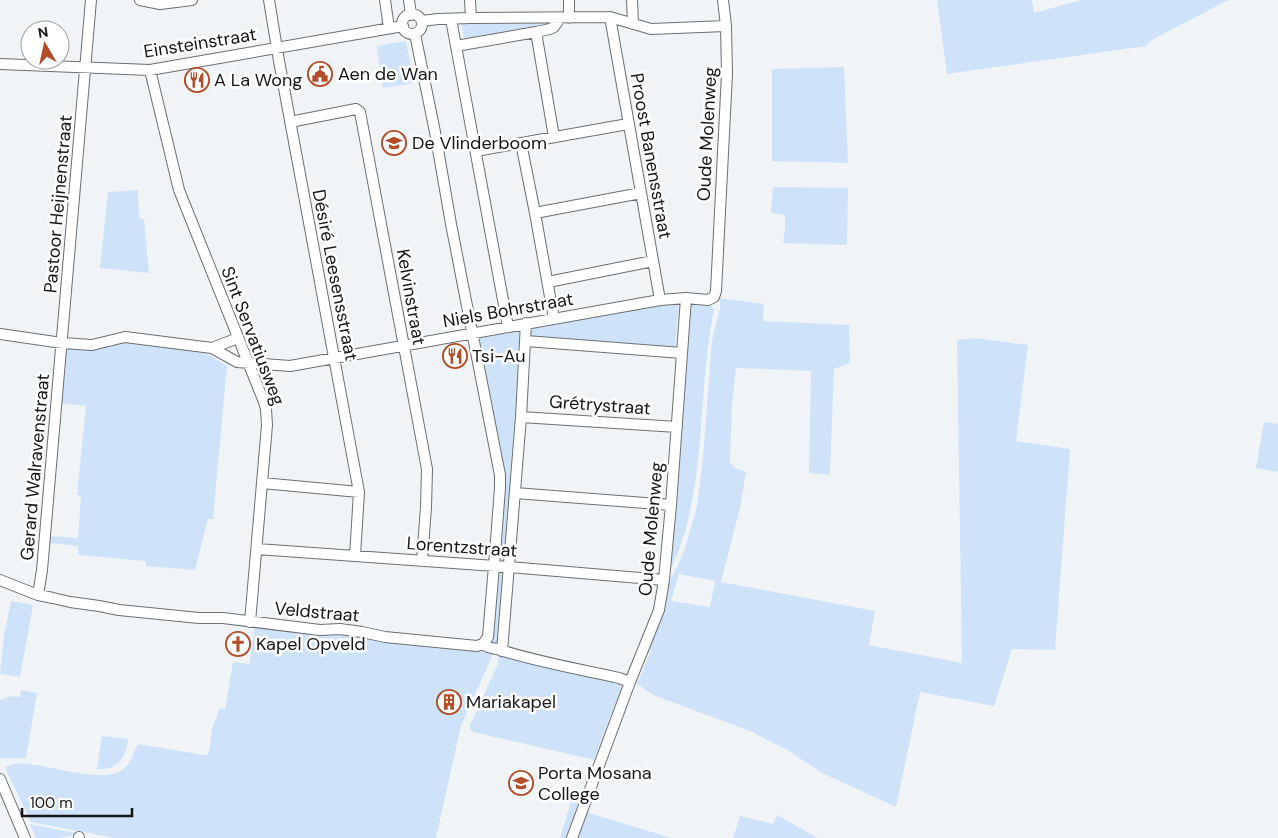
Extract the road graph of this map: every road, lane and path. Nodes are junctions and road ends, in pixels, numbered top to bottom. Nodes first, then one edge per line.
1 (91, 0) edge
2 (140, 0) edge
3 (192, 0) edge
4 (269, 0) edge
5 (385, 0) edge
6 (408, 0) edge
7 (470, 0) edge
8 (569, 0) edge
9 (632, 0) edge
10 (723, 0) edge
11 (411, 15) junction
12 (610, 17) junction
13 (471, 18) junction
14 (564, 18) junction
15 (451, 19) junction
16 (422, 21) junction
17 (633, 24) junction
18 (403, 26) junction
19 (726, 26) junction
20 (389, 28) junction
21 (536, 32) junction
22 (414, 34) junction
23 (456, 46) junction
24 (276, 47) junction
25 (0, 64) edge
26 (86, 68) junction
27 (150, 70) junction
28 (290, 122) junction
29 (628, 124) junction
30 (554, 137) junction
31 (521, 143) junction
32 (476, 151) junction
33 (641, 194) junction
34 (535, 213) junction
35 (653, 261) junction
36 (548, 282) junction
37 (686, 298) junction
38 (713, 298) joint
39 (660, 300) junction
40 (554, 319) junction
41 (526, 323) junction
42 (508, 327) junction
43 (472, 333) junction
44 (0, 334) edge
45 (238, 338) junction
46 (526, 341) junction
47 (62, 343) junction
48 (403, 345) junction
49 (212, 348) junction
50 (682, 353) junction
51 (334, 357) junction
52 (250, 363) junction
53 (521, 417) junction
54 (677, 427) junction
55 (262, 483) junction
56 (359, 492) junction
57 (515, 493) junction
58 (671, 505) junction
59 (257, 549) junction
60 (355, 556) junction
61 (422, 561) junction
62 (494, 566) junction
63 (509, 567) junction
64 (0, 580) edge
65 (664, 580) junction
66 (38, 595) junction
67 (250, 622) junction
68 (483, 644) junction
69 (502, 651) junction
70 (630, 682) junction
71 (0, 779) edge
72 (25, 838) edge
73 (572, 838) edge

1 - 26 street, Pastoor Heijnenstraat
2 - 3 street
4 - 24 street, Désiré Leesensstraat
5 - 20 street
6 - 11 street
7 - 13 street
8 - 14 street
9 - 17 street
10 - 19 street, Oude Molenweg
11 - 16 street
11 - 18 street
12 - 14 street
12 - 17 street
12 - 29 street, Proost Banensstraat
13 - 14 street
13 - 15 street
14 - 21 street
15 - 16 street
15 - 23 street
16 - 22 street
17 - 19 street
18 - 20 street, Einsteinstraat
18 - 22 street
19 - 38 street, Oude Molenweg
20 - 24 street, Einsteinstraat
21 - 23 street
21 - 30 street
22 - 43 street
23 - 32 street
24 - 27 street, Einsteinstraat
24 - 28 street, Désiré Leesensstraat
25 - 26 street, Einsteinstraat
26 - 27 street, Einsteinstraat
26 - 47 street, Pastoor Heijnenstraat
27 - 45 street, Sint Servatiusweg
28 - 48 street, Kelvinstraat
28 - 51 street, Désiré Leesensstraat
29 - 30 street
29 - 33 street, Proost Banensstraat
30 - 31 street
31 - 32 street
31 - 34 street
32 - 42 street
33 - 34 street
33 - 35 street, Proost Banensstraat
34 - 36 street
35 - 36 street
35 - 39 street, Proost Banensstraat
36 - 40 street
37 - 38 street, Niels Bohrstraat
37 - 39 street, Niels Bohrstraat
37 - 50 street, Oude Molenweg
39 - 40 street, Niels Bohrstraat
40 - 41 street, Niels Bohrstraat
41 - 42 street, Niels Bohrstraat
41 - 46 street
42 - 43 street, Niels Bohrstraat
43 - 48 street, Niels Bohrstraat
43 - 62 street
44 - 47 street
45 - 49 street
45 - 52 street, Sint Servatiusweg
46 - 50 street
46 - 53 street
47 - 49 street
47 - 66 street, Gerard Walravenstraat
48 - 51 street, Niels Bohrstraat
48 - 61 street, Kelvinstraat
49 - 52 street, Niels Bohrstraat
50 - 54 street, Oude Molenweg
51 - 52 street, Niels Bohrstraat
51 - 56 street, Désiré Leesensstraat
52 - 55 street, Sint Servatiusweg
53 - 54 street, Grétrystraat
53 - 57 street
54 - 58 street, Oude Molenweg
55 - 56 street
55 - 59 street, Sint Servatiusweg
56 - 60 street, Désiré Leesensstraat
57 - 58 street
57 - 63 street
58 - 65 street, Oude Molenweg
59 - 60 street, Lorentzstraat
59 - 67 street, Sint Servatiusweg
60 - 61 street, Lorentzstraat
61 - 62 street, Lorentzstraat
62 - 63 street, Lorentzstraat
62 - 68 street
63 - 65 street, Lorentzstraat
63 - 69 street
64 - 66 street, Veldstraat
65 - 70 street, Oude Molenweg
66 - 67 street, Veldstraat
67 - 68 street, Veldstraat
68 - 69 street, Veldstraat
69 - 70 street, Veldstraat
70 - 73 street, Oude Molenweg
71 - 72 street

